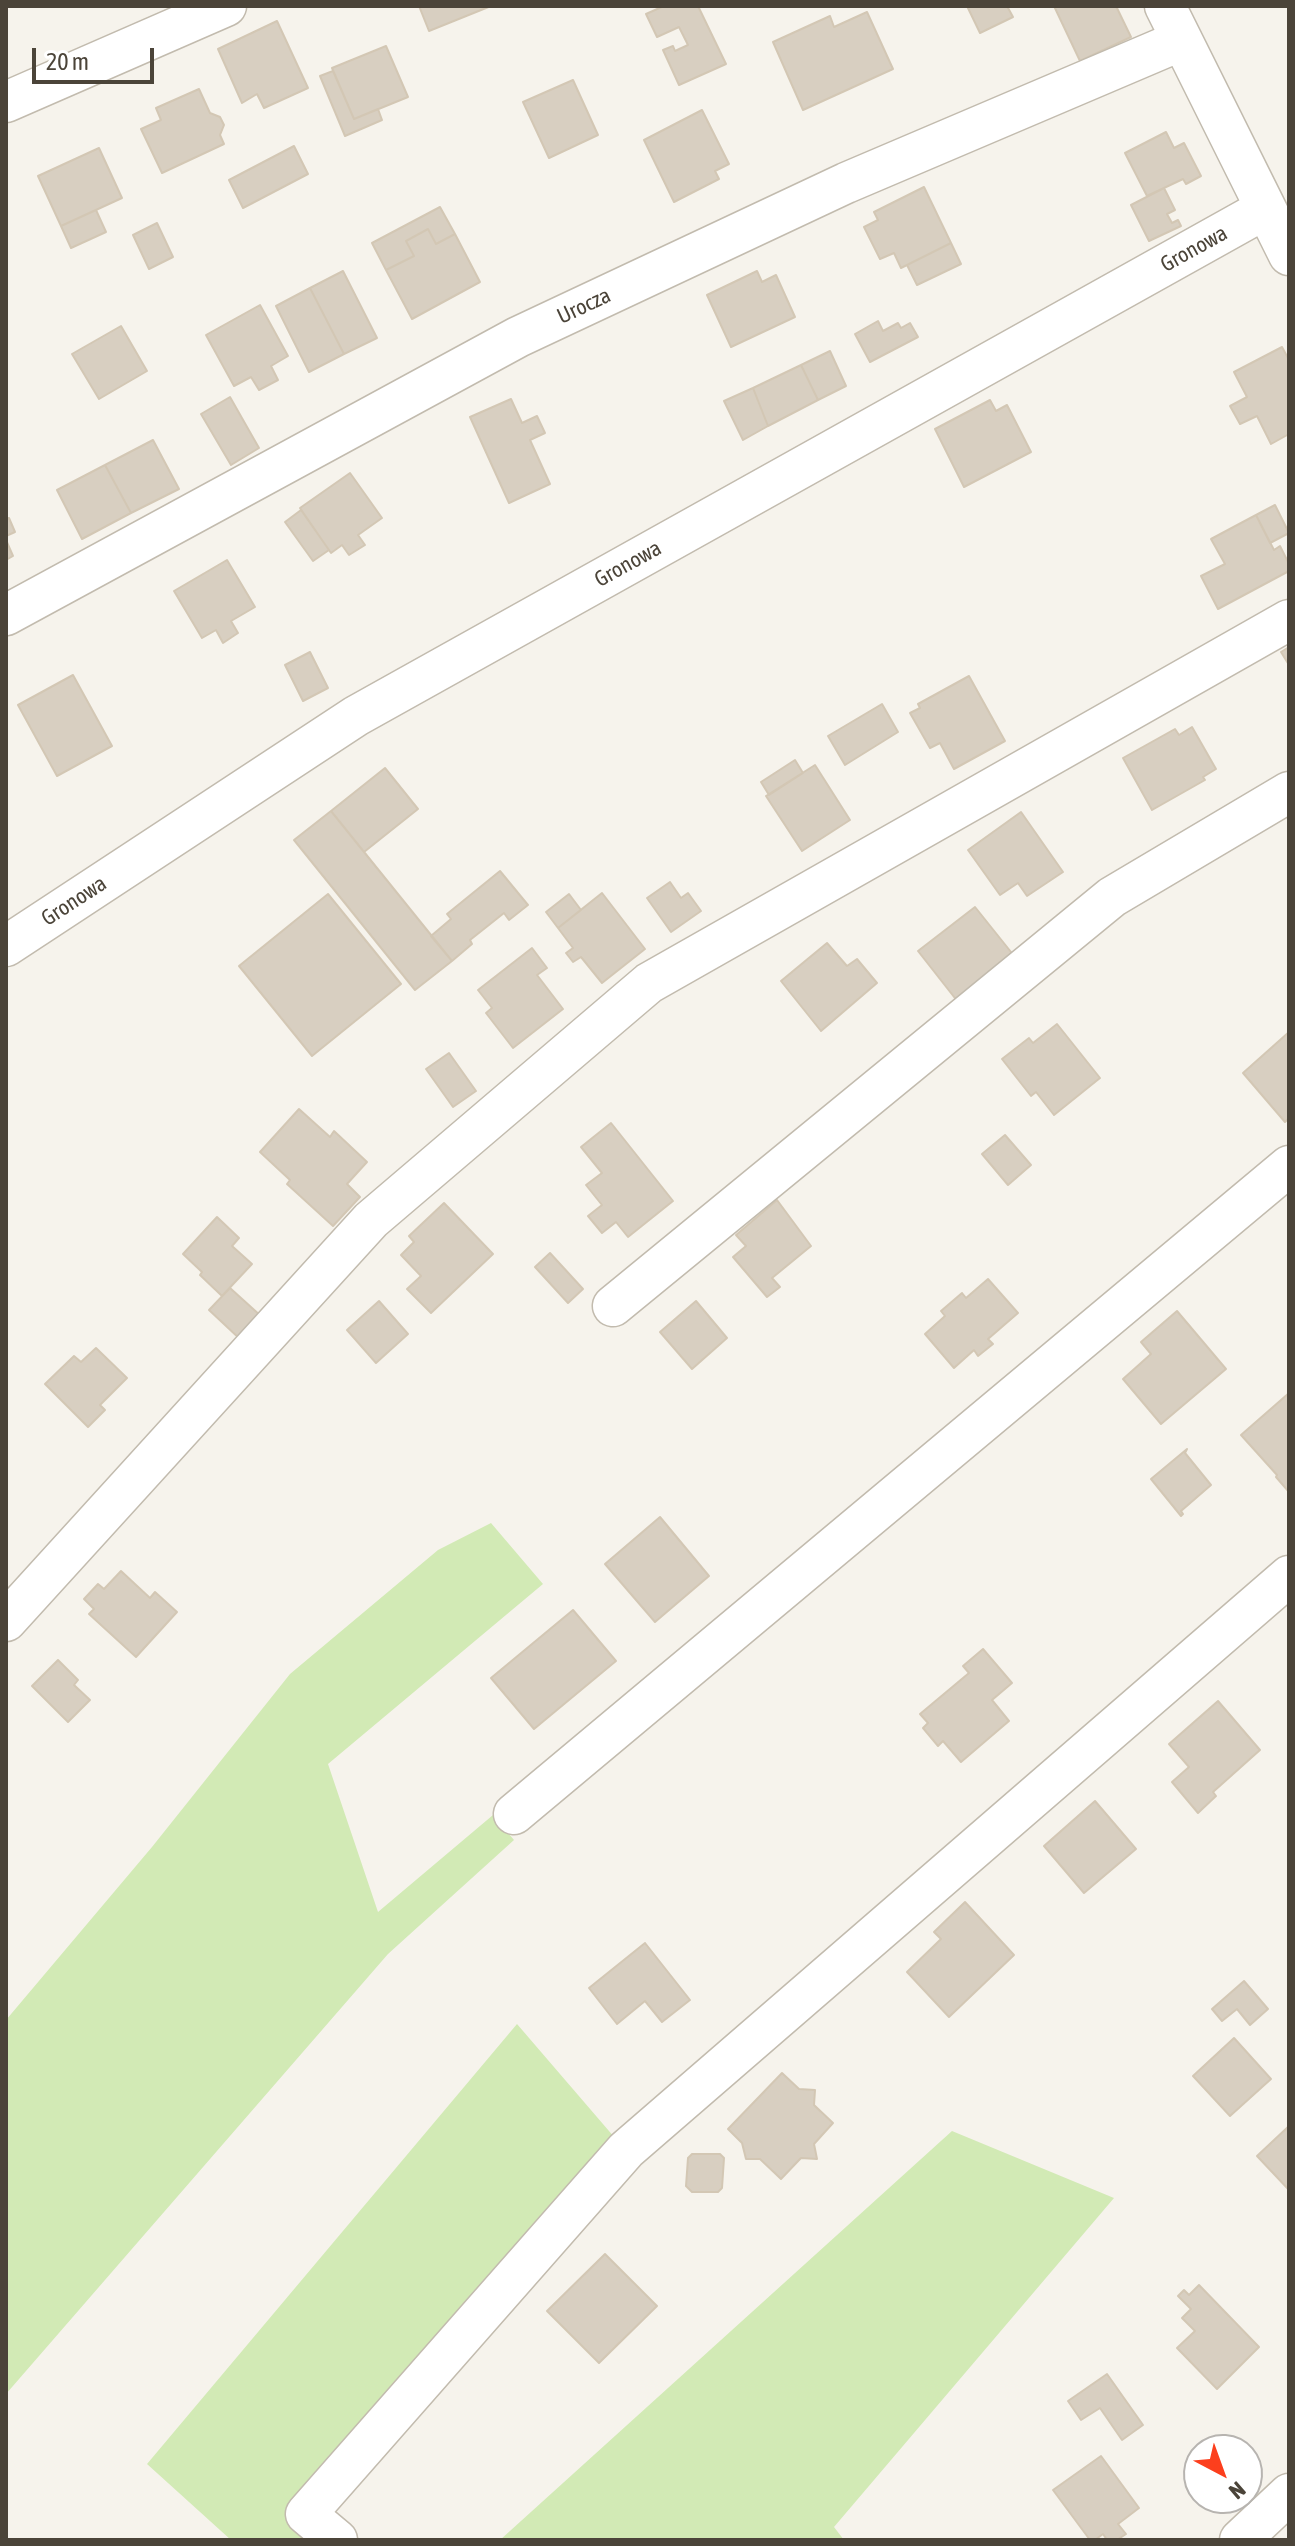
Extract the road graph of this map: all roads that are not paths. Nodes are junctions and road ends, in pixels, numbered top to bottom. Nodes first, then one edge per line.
1 (226, 6) edge
2 (1173, 23) edge
3 (6, 102) edge
4 (1265, 209) junction
5 (1289, 255) edge
6 (6, 615) edge
7 (1289, 620) edge
8 (1289, 792) edge
9 (6, 946) edge
10 (1289, 1166) edge
11 (613, 1306) dead end
12 (1289, 1576) edge
13 (6, 1621) edge
14 (514, 1814) dead end
15 (1289, 2494) edge
16 (337, 2540) edge
17 (1240, 2540) edge

1 - 3 street
2 - 4 street
2 - 6 street, Urocza
4 - 5 street
4 - 9 street, Gronowa
7 - 13 street
8 - 11 street
10 - 14 street
12 - 16 street
15 - 17 street

